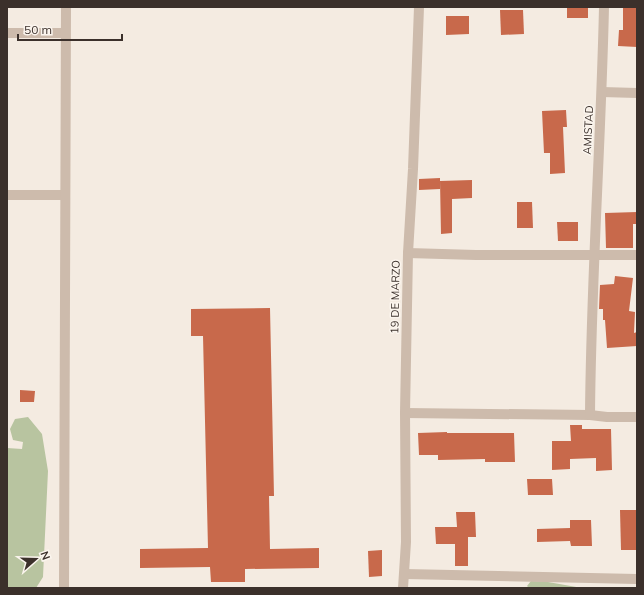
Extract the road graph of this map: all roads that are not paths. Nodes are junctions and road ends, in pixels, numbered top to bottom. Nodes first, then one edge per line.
1 (66, 7) edge
2 (419, 7) edge
3 (604, 7) edge
4 (7, 33) edge
5 (65, 33) junction
6 (602, 92) junction
7 (637, 93) edge
8 (7, 195) edge
9 (64, 195) junction
10 (408, 253) junction
11 (594, 255) junction
12 (637, 255) edge
13 (405, 413) junction
14 (590, 415) junction
15 (637, 417) edge
16 (405, 574) junction
17 (637, 579) edge
18 (64, 588) edge
19 (404, 588) edge

1 - 5 street
2 - 10 street, 19 DE MARZO
3 - 6 street, AMISTAD
4 - 5 street
5 - 9 street
6 - 7 street
6 - 11 street, AMISTAD
8 - 9 street
9 - 18 street
10 - 11 street
10 - 13 street, 19 DE MARZO
11 - 12 street
11 - 14 street, AMISTAD
13 - 14 street
13 - 16 street, 19 DE MARZO
14 - 15 street
16 - 17 street
16 - 19 street, 19 DE MARZO

